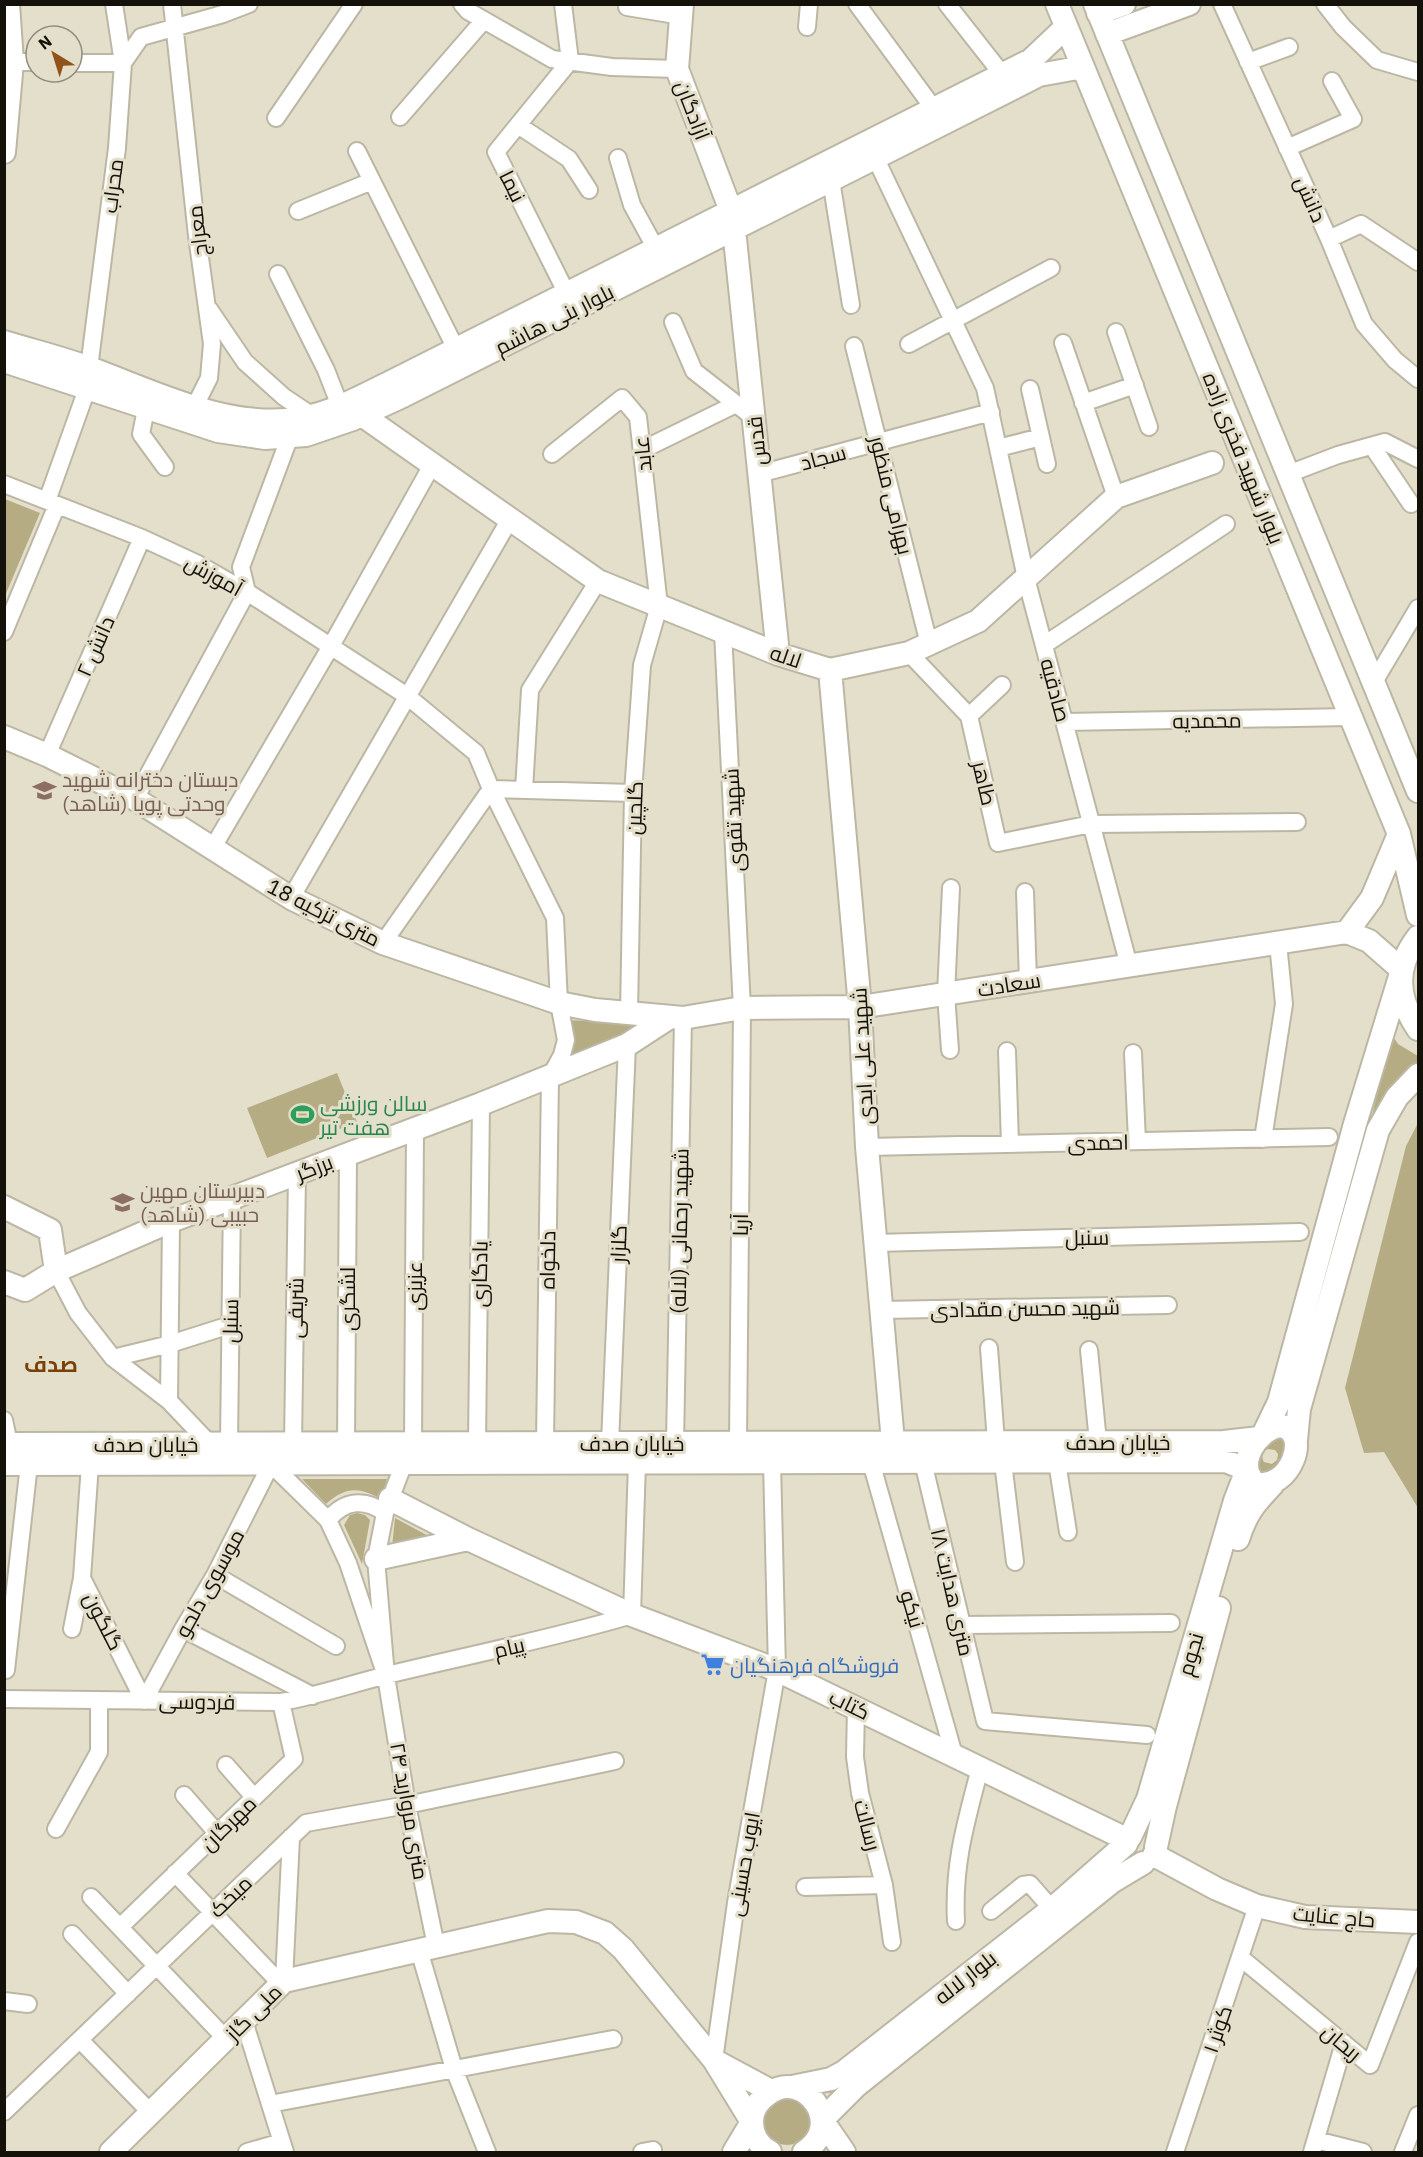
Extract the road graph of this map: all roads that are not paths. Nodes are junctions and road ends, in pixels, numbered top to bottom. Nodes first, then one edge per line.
1 (8, 4) edge
2 (114, 4) edge
3 (172, 4) edge
4 (249, 4) edge
5 (354, 4) edge
6 (462, 4) edge
7 (563, 4) edge
8 (809, 4) edge
9 (857, 4) edge
10 (947, 4) edge
11 (1057, 4) edge
12 (1124, 4) edge
13 (1189, 4) edge
14 (1222, 4) edge
15 (1325, 4) edge
16 (627, 7) dead end
17 (682, 10) edge
18 (1148, 11) edge
19 (1100, 17) edge
20 (484, 20) junction
21 (807, 27) dead end
22 (1066, 27) junction
23 (174, 28) junction
24 (1289, 46) dead end
25 (570, 61) junction
26 (8, 62) edge
27 (24, 62) edge
28 (1248, 62) junction
29 (84, 63) edge
30 (123, 63) junction
31 (1083, 68) junction
32 (677, 69) junction
33 (1419, 72) edge
34 (1002, 74) junction
35 (1332, 81) dead end
36 (938, 116) junction
37 (400, 117) dead end
38 (276, 118) dead end
39 (518, 125) junction
40 (1287, 148) junction
41 (4, 152) edge
42 (357, 152) dead end
43 (618, 158) dead end
44 (875, 158) junction
45 (831, 180) junction
46 (372, 181) junction
47 (589, 190) dead end
48 (298, 211) dead end
49 (732, 220) junction
50 (1329, 239) junction
51 (656, 249) junction
52 (1419, 262) edge
53 (1051, 268) dead end
54 (278, 274) dead end
55 (567, 294) junction
56 (851, 305) dead end
57 (207, 306) junction
58 (952, 321) junction
59 (673, 322) dead end
60 (1116, 332) dead end
61 (4, 342) edge
62 (1063, 343) dead end
63 (909, 344) dead end
64 (854, 346) dead end
65 (456, 349) junction
66 (4, 361) edge
67 (88, 378) junction
68 (1419, 379) edge
69 (1251, 383) junction
70 (1135, 385) junction
71 (1030, 389) dead end
72 (1218, 396) junction
73 (1083, 403) junction
74 (195, 406) junction
75 (340, 406) junction
76 (146, 409) junction
77 (745, 411) junction
78 (991, 412) junction
79 (311, 415) junction
80 (362, 416) junction
81 (1149, 427) dead end
82 (290, 436) junction
83 (1041, 437) junction
84 (878, 443) junction
85 (1372, 446) junction
86 (998, 448) junction
87 (642, 450) junction
88 (552, 454) dead end
89 (1419, 459) edge
90 (1047, 464) dead end
91 (1212, 464) dead end
92 (432, 465) junction
93 (165, 466) dead end
94 (759, 474) junction
95 (1288, 474) junction
96 (4, 484) edge
97 (1116, 497) junction
98 (52, 503) junction
99 (1411, 504) dead end
100 (510, 519) junction
101 (1226, 524) dead end
102 (142, 538) junction
103 (1026, 578) junction
104 (598, 580) junction
105 (247, 592) junction
106 (659, 606) junction
107 (1419, 608) edge
108 (4, 632) edge
109 (723, 632) junction
110 (929, 644) junction
111 (1044, 645) junction
112 (331, 646) junction
113 (909, 653) junction
114 (778, 654) junction
115 (830, 670) junction
116 (1374, 682) junction
117 (1002, 685) dead end
118 (407, 696) junction
119 (969, 716) junction
120 (1350, 717) junction
121 (1064, 722) junction
122 (4, 736) edge
123 (47, 755) junction
124 (491, 789) junction
125 (524, 790) junction
126 (1419, 791) edge
127 (633, 793) junction
128 (135, 799) junction
129 (1297, 822) dead end
130 (1091, 824) junction
131 (1399, 834) junction
132 (212, 849) junction
133 (951, 888) dead end
134 (1025, 892) dead end
135 (291, 898) junction
136 (1419, 915) edge
137 (1347, 932) junction
138 (1419, 937) edge
139 (383, 943) junction
140 (1278, 943) junction
141 (1129, 966) junction
142 (1402, 970) junction
143 (1028, 981) junction
144 (946, 994) junction
145 (559, 1003) junction
146 (860, 1007) junction
147 (742, 1008) junction
148 (629, 1013) junction
149 (677, 1018) junction
150 (1419, 1029) edge
151 (627, 1044) junction
152 (950, 1050) dead end
153 (1007, 1051) dead end
154 (1133, 1053) dead end
155 (1419, 1075) edge
156 (550, 1077) junction
157 (481, 1104) junction
158 (415, 1129) junction
159 (1329, 1137) dead end
160 (1263, 1138) junction
161 (1137, 1141) junction
162 (1010, 1144) junction
163 (867, 1148) junction
164 (348, 1154) junction
165 (297, 1174) junction
166 (232, 1198) junction
167 (4, 1207) edge
168 (171, 1221) junction
169 (1300, 1232) dead end
170 (875, 1243) junction
171 (56, 1271) junction
172 (4, 1282) edge
173 (1168, 1305) dead end
174 (881, 1310) junction
175 (230, 1325) junction
176 (170, 1344) junction
177 (989, 1348) dead end
178 (1089, 1350) dead end
179 (113, 1358) junction
180 (169, 1401) junction
181 (4, 1420) edge
182 (1262, 1435) junction
183 (1296, 1440) junction
184 (893, 1442) junction
185 (1098, 1442) junction
186 (219, 1443) junction
187 (293, 1443) junction
188 (346, 1443) junction
189 (477, 1443) junction
190 (545, 1443) junction
191 (610, 1443) junction
192 (675, 1443) junction
193 (738, 1443) junction
194 (6, 1451) edge
195 (1000, 1452) junction
196 (409, 1453) junction
197 (637, 1462) junction
198 (772, 1462) junction
199 (871, 1462) junction
200 (923, 1462) junction
201 (1057, 1462) junction
202 (29, 1464) junction
203 (90, 1464) junction
204 (272, 1464) junction
205 (1247, 1470) junction
206 (1273, 1484) junction
207 (388, 1506) junction
208 (328, 1520) junction
209 (1068, 1532) dead end
210 (468, 1539) junction
211 (376, 1559) junction
212 (1014, 1562) dead end
213 (215, 1575) junction
214 (82, 1578) junction
215 (632, 1615) junction
216 (1171, 1623) dead end
217 (961, 1625) junction
218 (72, 1629) dead end
219 (183, 1629) junction
220 (336, 1646) dead end
221 (6, 1670) edge
222 (777, 1670) junction
223 (386, 1676) junction
224 (313, 1696) junction
225 (4, 1699) edge
226 (99, 1701) junction
227 (144, 1701) junction
228 (280, 1702) junction
229 (855, 1706) junction
230 (1147, 1735) dead end
231 (954, 1755) junction
232 (615, 1761) dead end
233 (226, 1765) dead end
234 (980, 1768) junction
235 (184, 1795) dead end
236 (254, 1797) junction
237 (407, 1805) junction
238 (56, 1829) dead end
239 (217, 1833) junction
240 (291, 1836) junction
241 (1128, 1840) junction
242 (1151, 1855) junction
243 (176, 1873) junction
244 (884, 1885) junction
245 (805, 1887) dead end
246 (91, 1897) dead end
247 (1257, 1906) junction
248 (1052, 1909) junction
249 (991, 1911) dead end
250 (213, 1912) junction
251 (956, 1921) dead end
252 (1419, 1922) edge
253 (120, 1927) junction
254 (72, 1934) dead end
255 (892, 1942) dead end
256 (1419, 1942) edge
257 (427, 1948) junction
258 (1241, 1958) junction
259 (157, 1966) junction
260 (282, 1982) junction
261 (128, 1994) junction
262 (4, 2001) edge
263 (28, 2004) dead end
264 (244, 2021) junction
265 (226, 2039) junction
266 (613, 2039) dead end
267 (80, 2040) junction
268 (1344, 2043) junction
269 (714, 2060) junction
270 (454, 2069) junction
271 (781, 2089) junction
272 (270, 2104) junction
273 (4, 2112) edge
274 (151, 2113) junction
275 (1419, 2115) edge
276 (822, 2120) junction
277 (752, 2122) junction
278 (1314, 2146) edge
279 (284, 2147) edge
280 (111, 2152) edge
281 (247, 2152) edge
282 (488, 2152) edge
283 (734, 2152) edge
284 (770, 2152) edge
285 (804, 2152) edge
286 (844, 2152) edge
287 (1175, 2152) edge
288 (1363, 2152) edge
289 (1403, 2152) edge

1 - 26 street
2 - 30 street, محراب
3 - 23 street, معراج
4 - 23 street
5 - 38 street
6 - 20 street
7 - 25 street
8 - 21 street
9 - 36 street
10 - 34 street
11 - 22 street, بلوار شهید فخری زاده
12 - 19 street
13 - 18 street
14 - 28 street, دانش
15 - 33 street
16 - 17 street
17 - 32 street, آزادگان
18 - 19 street
19 - 69 street, بلوار شهید فخری زاده
20 - 25 street
20 - 37 street
22 - 31 street, بلوار شهید فخری زاده
22 - 34 street, بلوار بنی هاشم
23 - 30 street
23 - 57 street, معراج
24 - 28 street
25 - 32 street
25 - 39 street, نیما
26 - 27 street
26 - 41 street
28 - 40 street, دانش
29 - 30 street
30 - 67 street, محراب
31 - 36 street, بلوار بنی هاشم
31 - 72 street, بلوار شهید فخری زاده
32 - 49 street, آزادگان
34 - 36 street, بلوار بنی هاشم
35 - 40 street
36 - 44 street, بلوار بنی هاشم
36 - 49 street, بلوار بنی هاشم
39 - 47 street
39 - 55 street, نیما
40 - 50 street, دانش
42 - 46 street
43 - 51 street
44 - 45 street, بلوار بنی هاشم
44 - 58 street, صادقیه
45 - 49 street, بلوار بنی هاشم
45 - 56 street
46 - 48 street
46 - 65 street
49 - 51 street, بلوار بنی هاشم
49 - 77 street, قدس
49 - 80 street, بلوار بنی هاشم
50 - 52 street
50 - 68 street, دانش
51 - 55 street, بلوار بنی هاشم
53 - 58 street
54 - 75 street
55 - 65 street, بلوار بنی هاشم
57 - 74 street
57 - 79 street, معراج
58 - 63 street
58 - 78 street, صادقیه
59 - 77 street
60 - 70 street
61 - 67 street, بلوار بنی هاشم
62 - 73 street
64 - 84 street, بهرامی منظور
65 - 75 street, بلوار بنی هاشم
66 - 67 street, بلوار بنی هاشم
67 - 74 street, بلوار بنی هاشم
67 - 76 street, بلوار بنی هاشم
67 - 98 street, محراب
69 - 72 street
69 - 95 street, بلوار شهید فخری زاده
70 - 73 street
70 - 81 street
71 - 83 street
72 - 120 street, بلوار شهید فخری زاده
73 - 97 street
74 - 79 street, بلوار بنی هاشم
75 - 79 street, بلوار بنی هاشم
76 - 82 street, بلوار بنی هاشم
76 - 93 street
77 - 87 street
77 - 94 street, قدس
78 - 84 street, سجاد
78 - 86 street, صادقیه
80 - 82 street, بلوار بنی هاشم
80 - 92 street, لاله
82 - 105 street
83 - 86 street
83 - 90 street
84 - 94 street, سجاد
84 - 110 street, بهرامی منظور
85 - 89 street
85 - 95 street
85 - 99 street
86 - 103 street, صادقیه
87 - 88 street, عابد
87 - 106 street, عابد
91 - 97 street, لاله
92 - 100 street, لاله
92 - 112 street
94 - 114 street, قدس
95 - 116 street, بلوار شهید فخری زاده
96 - 98 street, آموزش
97 - 103 street, لاله
98 - 102 street, آموزش
98 - 108 street, محراب
100 - 104 street, لاله
100 - 118 street
101 - 111 street
102 - 105 street, آموزش
102 - 123 street, دانش ۲
103 - 110 street, لاله
103 - 111 street, صادقیه
104 - 106 street, لاله
104 - 125 street
105 - 112 street, آموزش
105 - 128 street
106 - 109 street, لاله
106 - 127 street, گلچین
107 - 116 street
109 - 114 street, لاله
109 - 147 street, شهید تقوی
110 - 113 street, لاله
111 - 121 street, صادقیه
112 - 118 street, آموزش
112 - 132 street
113 - 115 street, لاله
113 - 119 street
114 - 115 street, لاله
115 - 146 street, شهید علی ابدی
116 - 126 street, بلوار شهید فخری زاده
117 - 119 street
118 - 124 street, آموزش
118 - 135 street
119 - 130 street, طاهر
120 - 121 street, محمدیه
120 - 131 street, بلوار شهید فخری زاده
121 - 130 street, صادقیه
122 - 123 street, 18 متری تزکیه
123 - 128 street, 18 متری تزکیه
124 - 125 street
124 - 139 street
124 - 145 street, آموزش
125 - 127 street
127 - 148 street, گلچین
128 - 132 street, 18 متری تزکیه
129 - 130 street
130 - 141 street, صادقیه
131 - 136 street, بلوار شهید فخری زاده
131 - 137 street
132 - 135 street, 18 متری تزکیه
133 - 144 street
134 - 143 street
135 - 139 street, 18 متری تزکیه
137 - 140 street, سعادت
137 - 142 street
138 - 142 street
139 - 145 street, 18 متری تزکیه
140 - 141 street, سعادت
140 - 160 street
141 - 143 street, سعادت
142 - 150 street
142 - 182 street
143 - 144 street, سعادت
144 - 146 street, سعادت
144 - 152 street
145 - 148 street, 18 متری تزکیه
145 - 156 street, آموزش
146 - 147 street, سعادت
146 - 163 street, شهید علی ابدی
147 - 149 street, سعادت
147 - 193 street, آریا
148 - 149 street, 18 متری تزکیه
149 - 151 street, برزگر
149 - 192 street, شهید رحمانی (لاله)
151 - 156 street, برزگر
151 - 191 street, گلزار
153 - 162 street
154 - 161 street
155 - 183 street
156 - 157 street, برزگر
156 - 190 street, دلخواه
157 - 158 street, برزگر
157 - 189 street, یادگاری
158 - 164 street, برزگر
158 - 196 street, عزیزی
159 - 160 street, احمدی
160 - 161 street, احمدی
161 - 162 street, احمدی
162 - 163 street, احمدی
163 - 170 street, شهید علی ابدی
164 - 165 street, برزگر
164 - 188 street, لشگری
165 - 166 street, برزگر
165 - 187 street, شریفی
166 - 168 street, برزگر
166 - 175 street, سنبل
167 - 171 street
168 - 171 street, برزگر
168 - 176 street
169 - 170 street, سنبل
170 - 174 street, شهید علی ابدی
171 - 172 street, برزگر
171 - 179 street
173 - 174 street, شهید محسن مقدادی
174 - 184 street, شهید علی ابدی
175 - 176 street
175 - 186 street, سنبل
176 - 179 street
176 - 180 street
177 - 195 street
178 - 185 street
179 - 180 street
180 - 186 street
181 - 194 street
182 - 183 street
182 - 185 street, خیابان صدف
182 - 205 street
183 - 206 street
184 - 193 street, خیابان صدف
184 - 195 street, خیابان صدف
185 - 195 street, خیابان صدف
186 - 187 street, خیابان صدف
186 - 194 street, خیابان صدف
187 - 188 street, خیابان صدف
188 - 196 street, خیابان صدف
189 - 190 street, خیابان صدف
189 - 196 street, خیابان صدف
190 - 191 street, خیابان صدف
191 - 192 street, خیابان صدف
192 - 193 street, خیابان صدف
194 - 202 street, خیابان صدف
195 - 200 street, خیابان صدف
195 - 201 street, خیابان صدف
195 - 212 street
196 - 197 street, خیابان صدف
196 - 204 street, خیابان صدف
196 - 207 street, ۲۴ متری مروارید
197 - 198 street, خیابان صدف
197 - 215 street
198 - 199 street, خیابان صدف
198 - 222 street, ایوب حسینی
199 - 200 street, خیابان صدف
199 - 231 street, نیکو
200 - 217 street, ۱۸ متری هدایت
201 - 205 street, خیابان صدف
201 - 209 street
202 - 203 street, خیابان صدف
202 - 221 street
203 - 204 street, خیابان صدف
203 - 214 street, گلگون
204 - 208 street, ۲۴ متری مروارید
204 - 213 street, موسوی دلجو
205 - 206 street
205 - 241 street, نجوم
206 - 242 street, نجوم
207 - 208 street
207 - 210 street, کتاب
207 - 211 street, ۲۴ متری مروارید
208 - 223 street, ۲۴ متری مروارید
210 - 211 street
210 - 215 street, کتاب
211 - 223 street, ۲۴ متری مروارید
213 - 219 street, موسوی دلجو
213 - 220 street
214 - 218 street
214 - 227 street, گلگون
215 - 222 street, کتاب
215 - 223 street, پیام
216 - 217 street
217 - 230 street, ۱۸ متری هدایت
219 - 224 street
219 - 227 street, موسوی دلجو
222 - 229 street, کتاب
222 - 269 street, ایوب حسینی
223 - 224 street, فردوسی
223 - 237 street, ۲۴ متری مروارید
224 - 228 street, فردوسی
225 - 226 street, فردوسی
226 - 227 street, فردوسی
226 - 238 street
227 - 228 street, فردوسی
228 - 236 street, مهرگان
229 - 231 street, کتاب
229 - 244 street, رسالت
231 - 234 street, کتاب
232 - 237 street, میخک
233 - 236 street
234 - 241 street, کتاب
234 - 251 street
235 - 239 street
236 - 239 street, مهرگان
237 - 240 street, میخک
237 - 257 street, ۲۴ متری مروارید
239 - 243 street, مهرگان
240 - 250 street, میخک
240 - 260 street
241 - 242 street, حاج عنایت
241 - 248 street, بلوار لاله
242 - 247 street, حاج عنایت
242 - 276 street, بلوار لاله
243 - 250 street
243 - 253 street, مهرگان
244 - 245 street
244 - 255 street, رسالت
246 - 253 street
247 - 252 street, حاج عنایت
247 - 258 street, کوثر ۱
248 - 249 street
248 - 271 street, بلوار لاله
250 - 259 street, میخک
250 - 260 street
253 - 259 street
254 - 261 street
256 - 268 street, ریحان
257 - 260 street, ملی گاز
257 - 269 street, ملی گاز
257 - 270 street, ۲۴ متری مروارید
258 - 268 street, ریحان
258 - 287 street, کوثر ۱
259 - 261 street, میخک
259 - 265 street
260 - 264 street, ملی گاز
261 - 267 street, میخک
262 - 263 street
264 - 265 street, ملی گاز
264 - 272 street
265 - 274 street, ملی گاز
266 - 270 street
267 - 273 street, میخک
267 - 274 street
268 - 278 street
269 - 271 street
269 - 277 street
270 - 272 street
270 - 282 street, ۲۴ متری مروارید
271 - 276 street
271 - 277 street
272 - 279 street
274 - 280 street, ملی گاز
275 - 289 street
276 - 285 street
276 - 286 street
277 - 283 street
277 - 284 street
278 - 288 street
279 - 281 street

